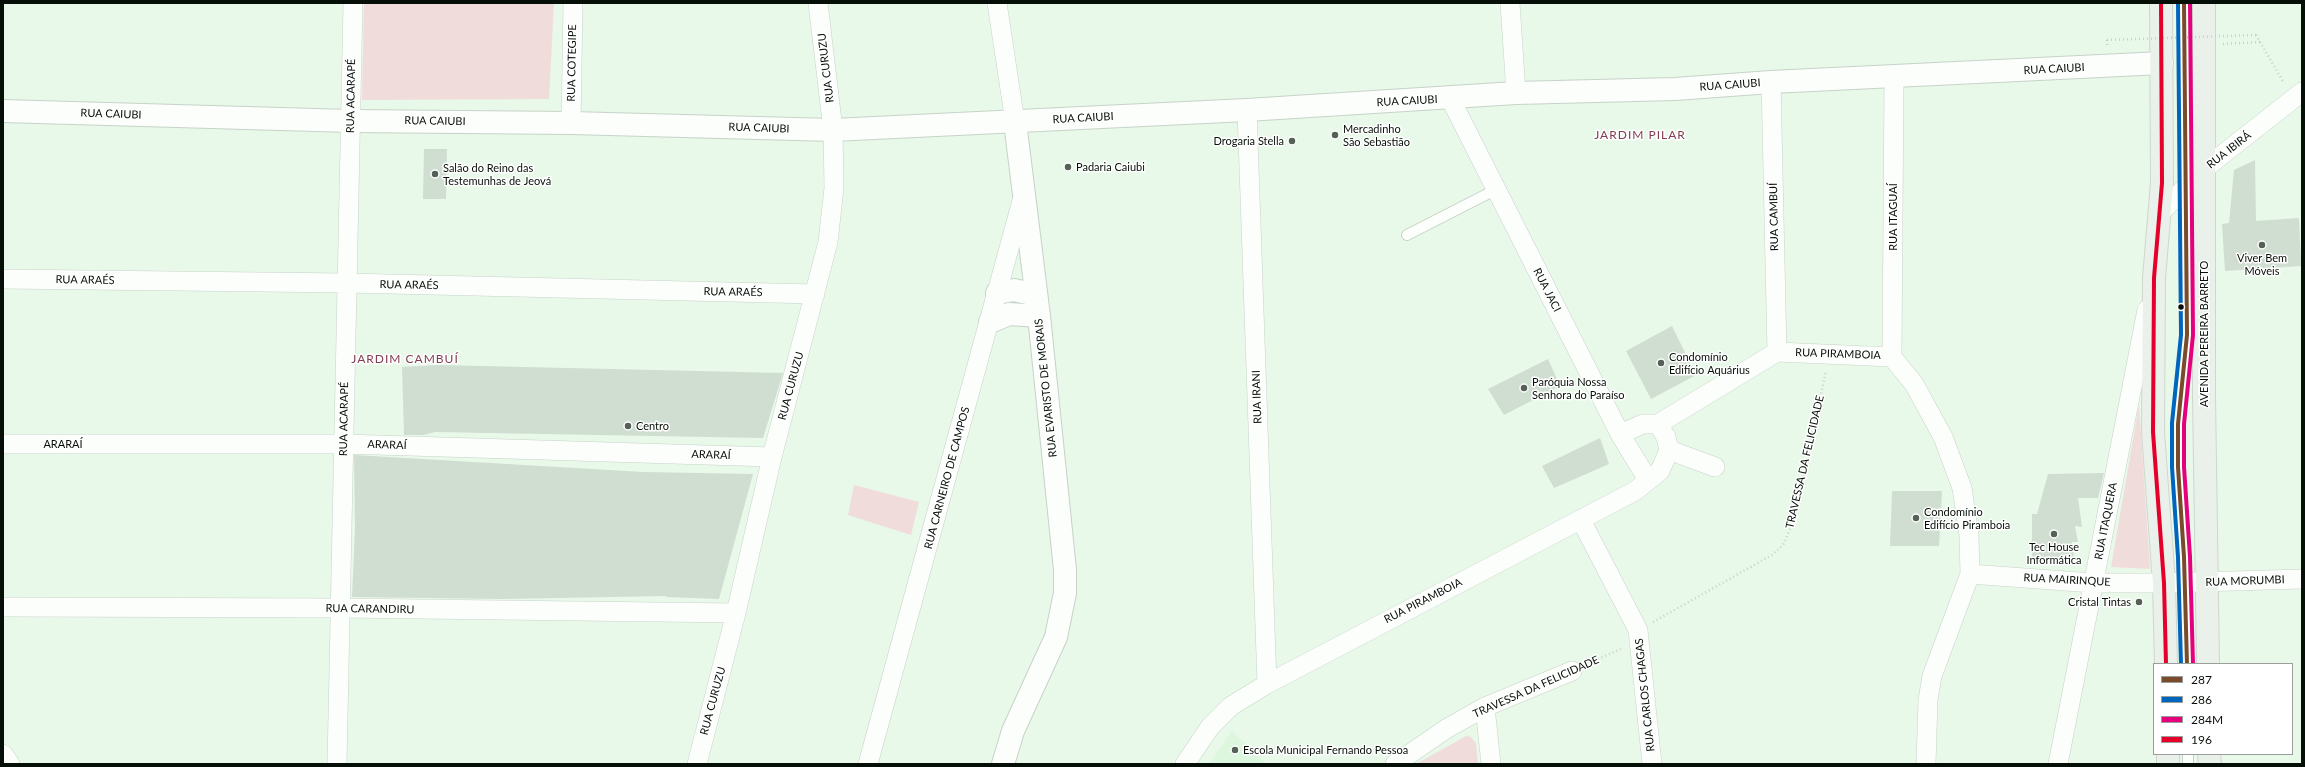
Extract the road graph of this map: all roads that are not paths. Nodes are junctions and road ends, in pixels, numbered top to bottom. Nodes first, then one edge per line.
1 (353, 3) edge
2 (573, 3) edge
3 (818, 3) edge
4 (997, 3) edge
5 (1510, 3) edge
6 (2161, 3) edge
7 (2184, 3) edge
8 (2204, 3) edge
9 (2162, 63) junction
10 (1894, 77) junction
11 (1771, 82) junction
12 (1516, 94) junction
13 (2298, 96) edge
14 (1450, 98) junction
15 (1247, 110) junction
16 (3, 111) edge
17 (350, 120) junction
18 (1015, 122) junction
19 (571, 123) junction
20 (833, 130) junction
21 (2204, 169) junction
22 (2186, 186) junction
23 (1496, 190) junction
24 (1024, 192) junction
25 (2160, 213) junction
26 (1407, 235) dead end
27 (2154, 278) junction
28 (3, 279) edge
29 (347, 284) junction
30 (997, 293) junction
31 (815, 294) junction
32 (1038, 305) junction
33 (990, 322) junction
34 (1777, 352) junction
35 (1892, 357) junction
36 (1658, 424) junction
37 (1620, 434) junction
38 (3, 444) edge
39 (344, 444) junction
40 (1669, 450) junction
41 (772, 457) junction
42 (1715, 467) dead end
43 (1648, 480) junction
44 (1581, 520) junction
45 (1970, 574) junction
46 (2302, 579) edge
47 (2207, 582) junction
48 (2093, 583) junction
49 (2175, 583) junction
50 (3, 607) edge
51 (341, 608) junction
52 (736, 614) junction
53 (2166, 663) edge
54 (2187, 663) edge
55 (2208, 663) edge
56 (1572, 671) road end
57 (1267, 684) junction
58 (1485, 707) junction
59 (3, 754) edge
60 (10, 764) edge
61 (337, 764) edge
62 (697, 764) edge
63 (868, 764) edge
64 (1003, 764) edge
65 (1185, 764) edge
66 (1395, 764) edge
67 (1491, 764) edge
68 (1652, 764) edge
69 (1926, 764) edge
70 (2058, 764) edge

1 - 17 street, RUA ACARAPÉ
2 - 19 street, RUA COTEGIPE
3 - 20 street, RUA CURUZU
4 - 18 street, RUA EVARISTO DE MORAIS
5 - 12 street
6 - 9 main road
7 - 22 lane
8 - 21 main road, AVENIDA PEREIRA BARRETO
9 - 10 street, RUA CAIUBI
9 - 25 main road
10 - 11 street, RUA CAIUBI
10 - 35 street, RUA ITAGUAÍ
11 - 12 street, RUA CAIUBI
11 - 34 street, RUA CAMBUÍ
12 - 14 street, RUA CAIUBI
13 - 21 street, RUA IBIRÁ
14 - 15 street, RUA CAIUBI
14 - 23 street, RUA JACI
15 - 18 street, RUA CAIUBI
15 - 57 street, RUA IRANI
16 - 17 street, RUA CAIUBI
17 - 19 street, RUA CAIUBI
17 - 29 street, RUA ACARAPÉ
18 - 20 street, RUA CAIUBI
18 - 24 street, RUA EVARISTO DE MORAIS
19 - 20 street, RUA CAIUBI
20 - 31 street, RUA CURUZU
21 - 22 street, RUA IBIRÁ
21 - 47 main road, AVENIDA PEREIRA BARRETO
22 - 25 street, RUA IBIRÁ
22 - 49 lane
23 - 26 lane
23 - 37 street, RUA JACI
24 - 30 street, RUA CARNEIRO DE CAMPOS
24 - 32 street, RUA EVARISTO DE MORAIS
25 - 27 main road
27 - 48 street, RUA ITAQUERA
27 - 49 main road
28 - 29 street, RUA ARAÉS
29 - 31 street, RUA ARAÉS
29 - 39 street, RUA ACARAPÉ
30 - 32 street
30 - 33 street, RUA CARNEIRO DE CAMPOS
31 - 41 street, RUA CURUZU
32 - 33 street
32 - 64 street, RUA EVARISTO DE MORAIS
33 - 63 street, RUA CARNEIRO DE CAMPOS
34 - 35 street, RUA PIRAMBOIA
34 - 36 street
35 - 45 street, RUA PIRAMBOIA
36 - 37 street
36 - 40 street
37 - 43 street, RUA JACI
38 - 39 street, ARARAÍ
39 - 41 street, ARARAÍ
39 - 51 street, RUA ACARAPÉ
40 - 42 street
40 - 43 street, RUA PIRAMBOIA
41 - 52 street, RUA CURUZU
43 - 44 street, RUA PIRAMBOIA
44 - 57 street, RUA PIRAMBOIA
44 - 68 street, RUA CARLOS CHAGAS
45 - 48 street, RUA MAIRINQUE
45 - 69 street, RUA PIRAMBOIA
46 - 47 street, RUA MORUMBI
47 - 49 street, RUA MORUMBI
47 - 55 main road, AVENIDA PEREIRA BARRETO
48 - 49 street, RUA MAIRINQUE
48 - 70 street, RUA ITAQUERA
49 - 53 main road
49 - 54 lane
50 - 51 street, RUA CARANDIRU
51 - 52 street, RUA CARANDIRU
51 - 61 street, RUA ACARAPÉ
52 - 62 street, RUA CURUZU
56 - 58 street, TRAVESSA DA FELICIDADE
57 - 65 street, RUA PIRAMBOIA
58 - 66 street, TRAVESSA DA FELICIDADE
58 - 67 street
59 - 60 street

